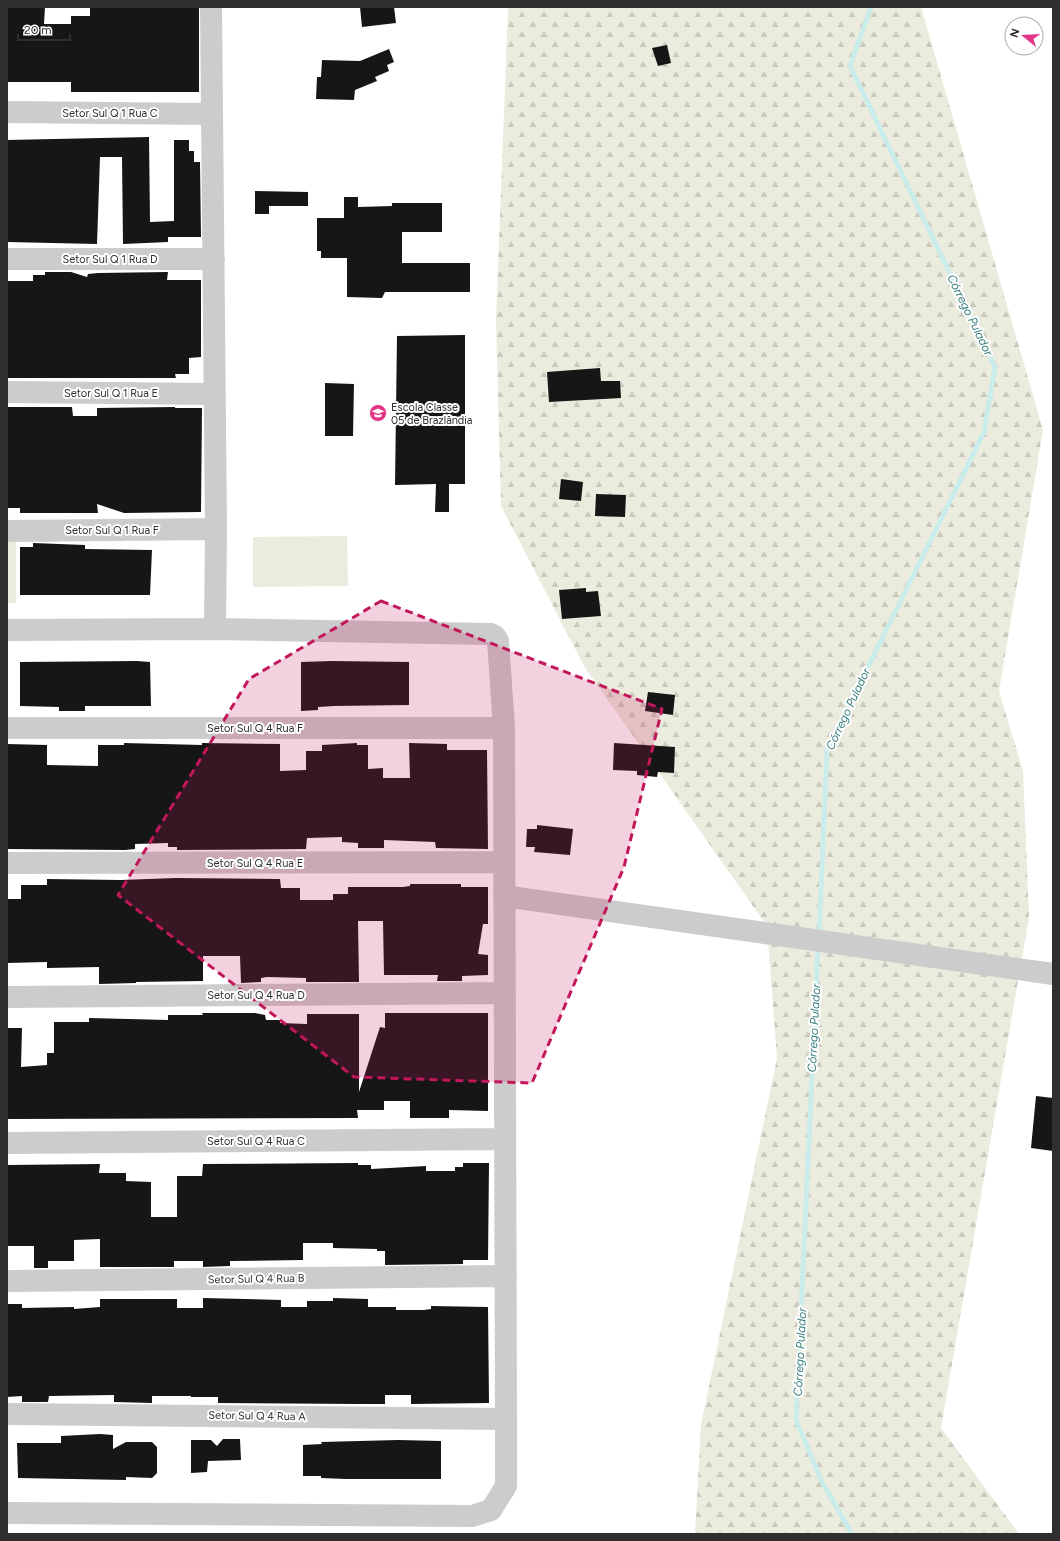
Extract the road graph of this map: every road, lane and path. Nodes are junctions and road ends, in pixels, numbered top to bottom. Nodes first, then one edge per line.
1 (211, 7) edge
2 (7, 112) edge
3 (212, 114) junction
4 (7, 259) edge
5 (214, 259) junction
6 (7, 392) edge
7 (215, 394) junction
8 (216, 529) junction
9 (7, 531) edge
10 (215, 629) junction
11 (7, 630) edge
12 (7, 728) edge
13 (504, 728) junction
14 (504, 862) junction
15 (7, 863) edge
16 (504, 896) junction
17 (1053, 974) edge
18 (504, 993) junction
19 (7, 997) edge
20 (505, 1139) junction
21 (7, 1143) edge
22 (506, 1276) junction
23 (7, 1281) edge
24 (7, 1414) edge
25 (506, 1419) junction
26 (7, 1513) edge

1 - 3 street
2 - 3 street, Setor Sul Q 1 Rua C
3 - 5 street
4 - 5 street, Setor Sul Q 1 Rua D
5 - 7 street
6 - 7 street, Setor Sul Q 1 Rua E
7 - 8 street
8 - 9 street, Setor Sul Q 1 Rua F
8 - 10 street
10 - 11 street
10 - 13 street
12 - 13 street, Setor Sul Q 4 Rua F
13 - 14 street
14 - 15 street, Setor Sul Q 4 Rua E
14 - 16 street
16 - 17 street
16 - 18 street
18 - 19 street, Setor Sul Q 4 Rua D
18 - 20 street
20 - 21 street, Setor Sul Q 4 Rua C
20 - 22 street
22 - 23 street, Setor Sul Q 4 Rua B
22 - 25 street
24 - 25 street, Setor Sul Q 4 Rua A
25 - 26 street

